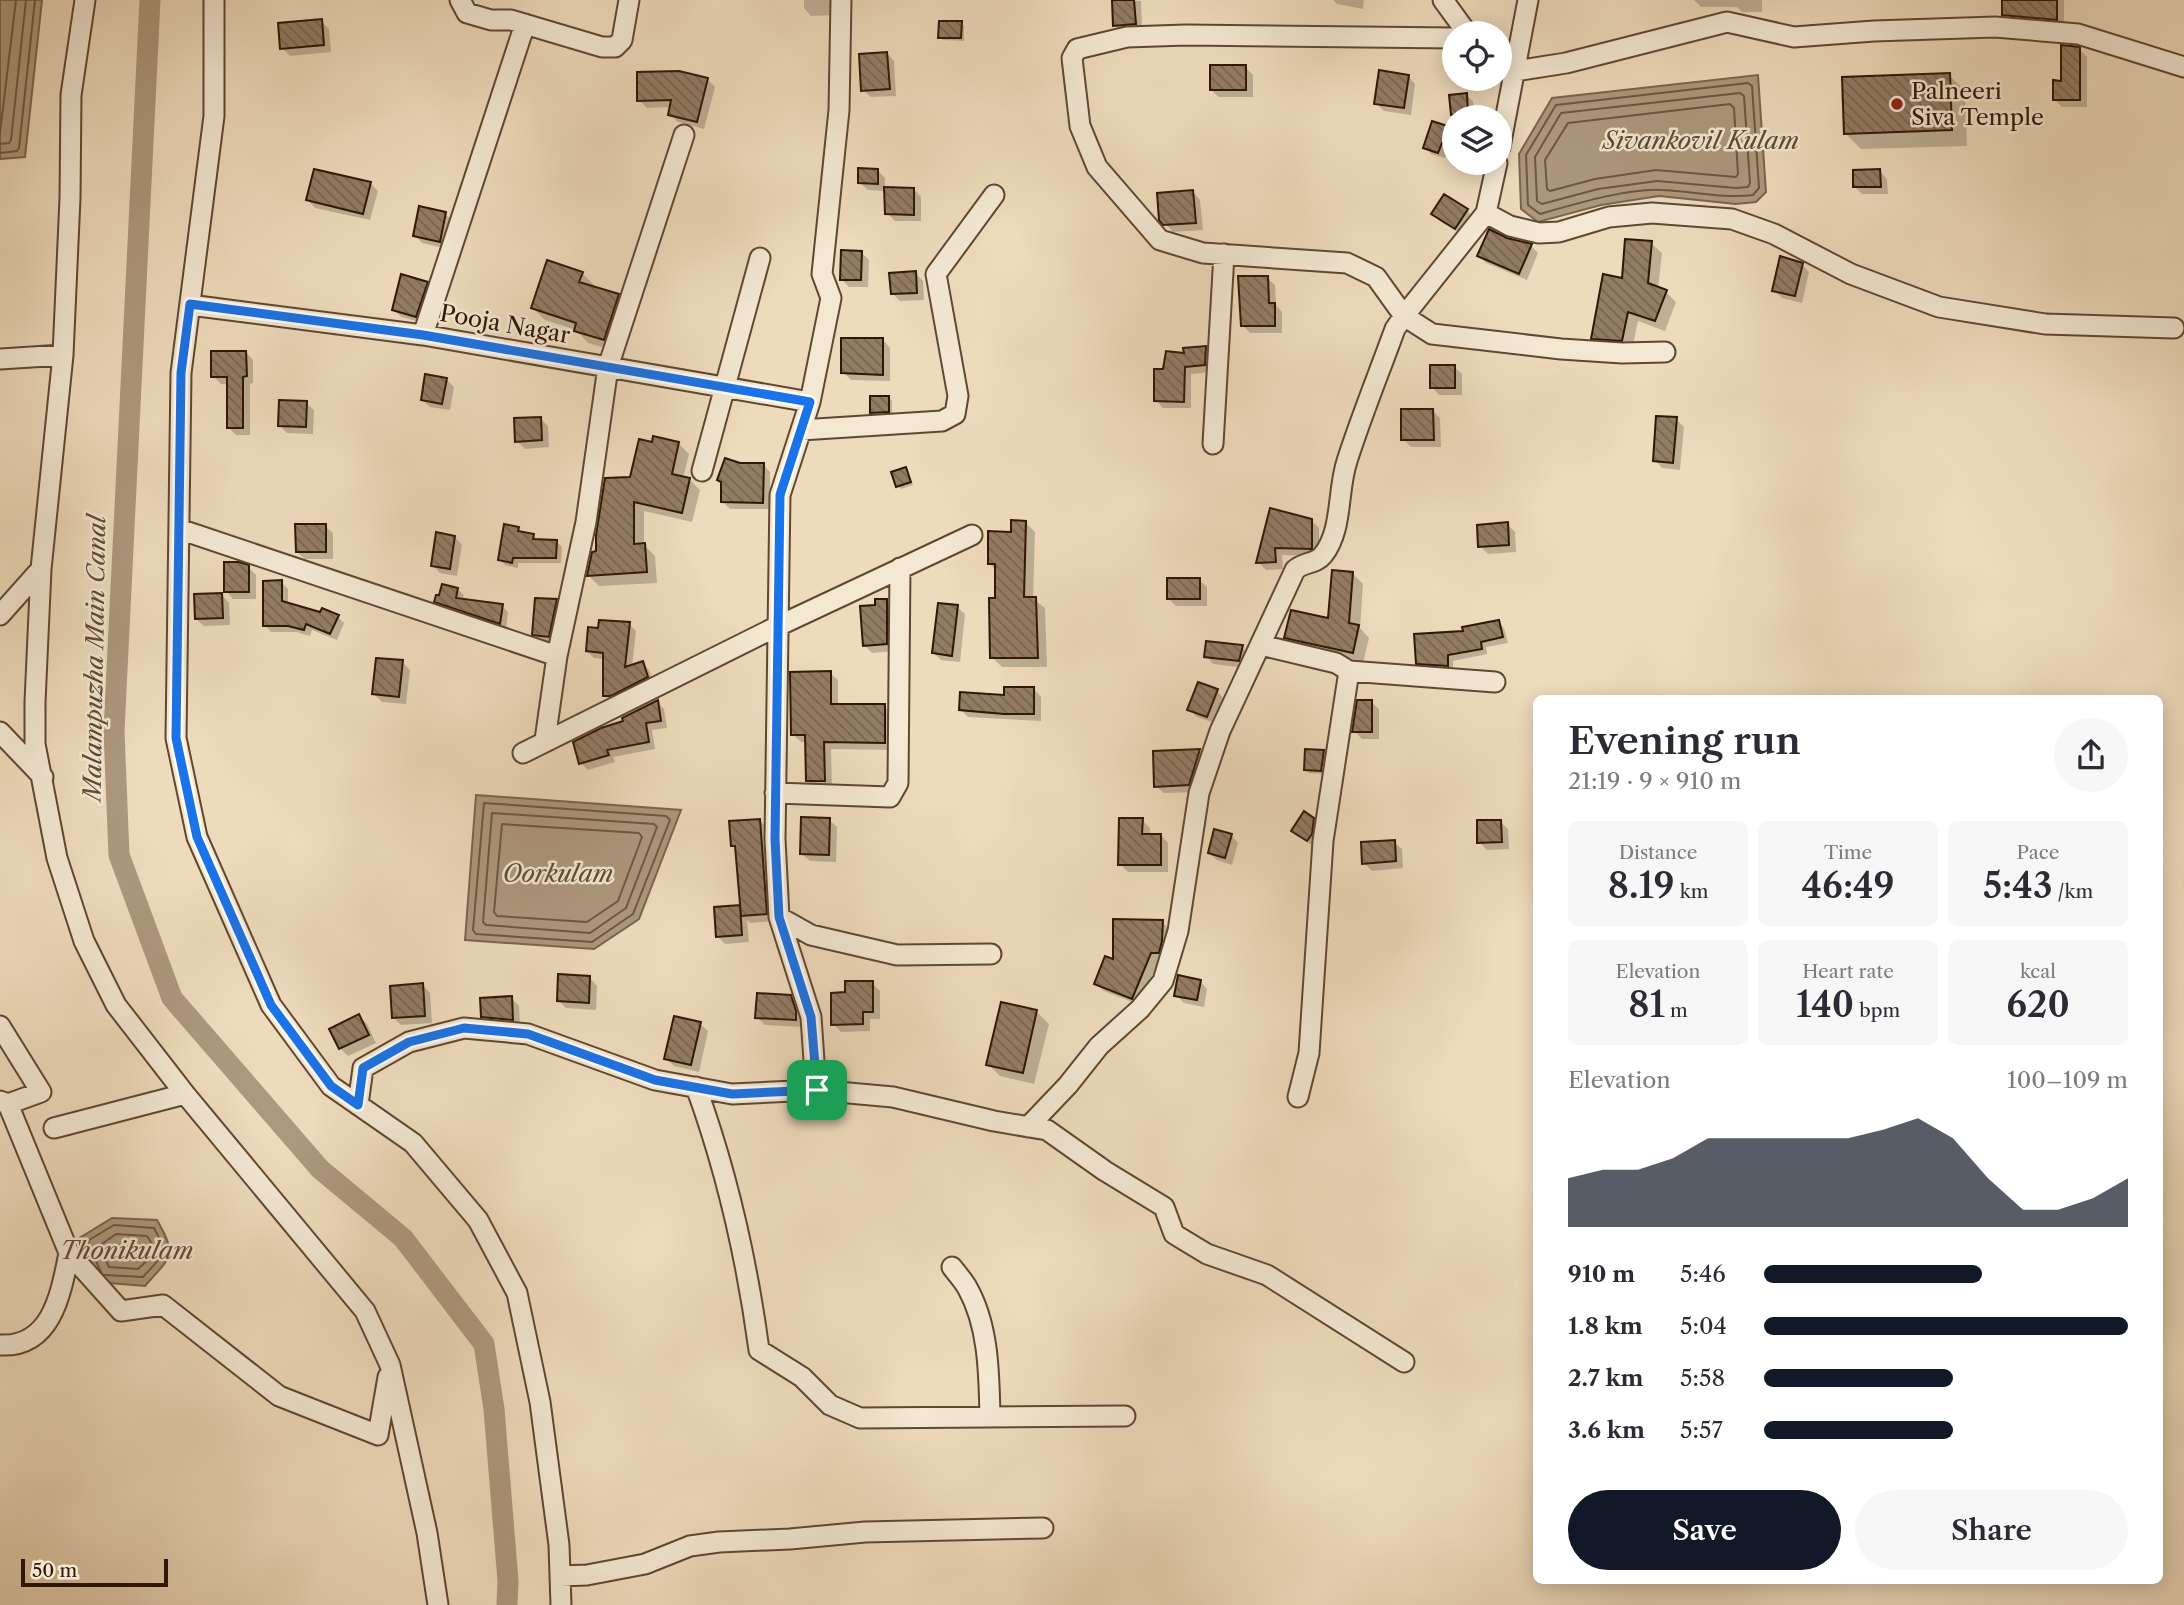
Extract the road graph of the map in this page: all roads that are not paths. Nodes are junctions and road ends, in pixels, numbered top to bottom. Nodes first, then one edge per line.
1 (85, 0) edge
2 (214, 0) edge
3 (460, 0) edge
4 (629, 0) edge
5 (841, 0) edge
6 (1443, 0) edge
7 (1528, 0) edge
8 (1458, 21) edge
9 (525, 24) junction
10 (1442, 38) edge
11 (1512, 50) edge
12 (1512, 65) edge
13 (2184, 66) edge
14 (684, 135) dead end
15 (1494, 175) edge
16 (994, 195) dead end
17 (1486, 213) junction
18 (1224, 254) junction
19 (760, 258) dead end
20 (190, 304) junction
21 (1404, 316) junction
22 (2174, 328) dead end
23 (423, 335) junction
24 (1665, 352) dead end
25 (63, 355) junction
26 (0, 359) edge
27 (608, 367) junction
28 (723, 387) junction
29 (810, 402) junction
30 (801, 430) junction
31 (1213, 444) dead end
32 (702, 471) dead end
33 (179, 529) junction
34 (972, 535) dead end
35 (900, 568) junction
36 (41, 569) junction
37 (0, 615) edge
38 (778, 626) junction
39 (1261, 645) junction
40 (557, 656) junction
41 (1349, 671) junction
42 (1495, 682) dead end
43 (0, 732) edge
44 (545, 740) junction
45 (523, 753) dead end
46 (43, 777) junction
47 (775, 793) junction
48 (779, 917) junction
49 (990, 954) dead end
50 (0, 1026) edge
51 (696, 1087) junction
52 (817, 1090) junction
53 (185, 1094) junction
54 (1298, 1097) dead end
55 (4, 1102) edge
56 (358, 1105) junction
57 (1028, 1127) junction
58 (54, 1128) dead end
59 (69, 1253) junction
60 (952, 1267) dead end
61 (0, 1345) edge
62 (1404, 1362) dead end
63 (390, 1365) junction
64 (1125, 1416) dead end
65 (990, 1417) junction
66 (1043, 1528) dead end
67 (560, 1576) junction
68 (438, 1605) edge
69 (562, 1605) edge

1 - 25 street
2 - 20 street
3 - 9 street
4 - 9 street
5 - 29 street
6 - 8 street
7 - 11 street
9 - 23 street
10 - 18 street
12 - 13 street
14 - 27 street
15 - 17 street
16 - 30 street
17 - 21 street
17 - 22 street
18 - 21 street
18 - 31 street
19 - 28 street
20 - 23 street, Pooja Nagar
20 - 33 street
21 - 24 street
21 - 39 street
23 - 27 street, Pooja Nagar
25 - 26 street
25 - 36 street
27 - 28 street, Pooja Nagar
27 - 40 street
28 - 29 street, Pooja Nagar
28 - 32 street
29 - 30 street
30 - 38 street
33 - 40 street
33 - 56 street
34 - 35 street
35 - 38 street
35 - 47 street
36 - 37 street
36 - 46 street
38 - 44 street
38 - 47 street
39 - 41 street
39 - 57 street
40 - 44 street
41 - 42 street
41 - 54 street
43 - 46 street
44 - 45 street
46 - 53 street
47 - 48 street
48 - 49 street
48 - 52 street
50 - 55 street
51 - 52 street
51 - 56 street
51 - 65 street
52 - 57 street
53 - 58 street
53 - 63 street
55 - 59 street
56 - 67 street
57 - 62 street
59 - 61 street
59 - 63 street
60 - 65 street
63 - 68 street
64 - 65 street
66 - 67 street
67 - 69 street

